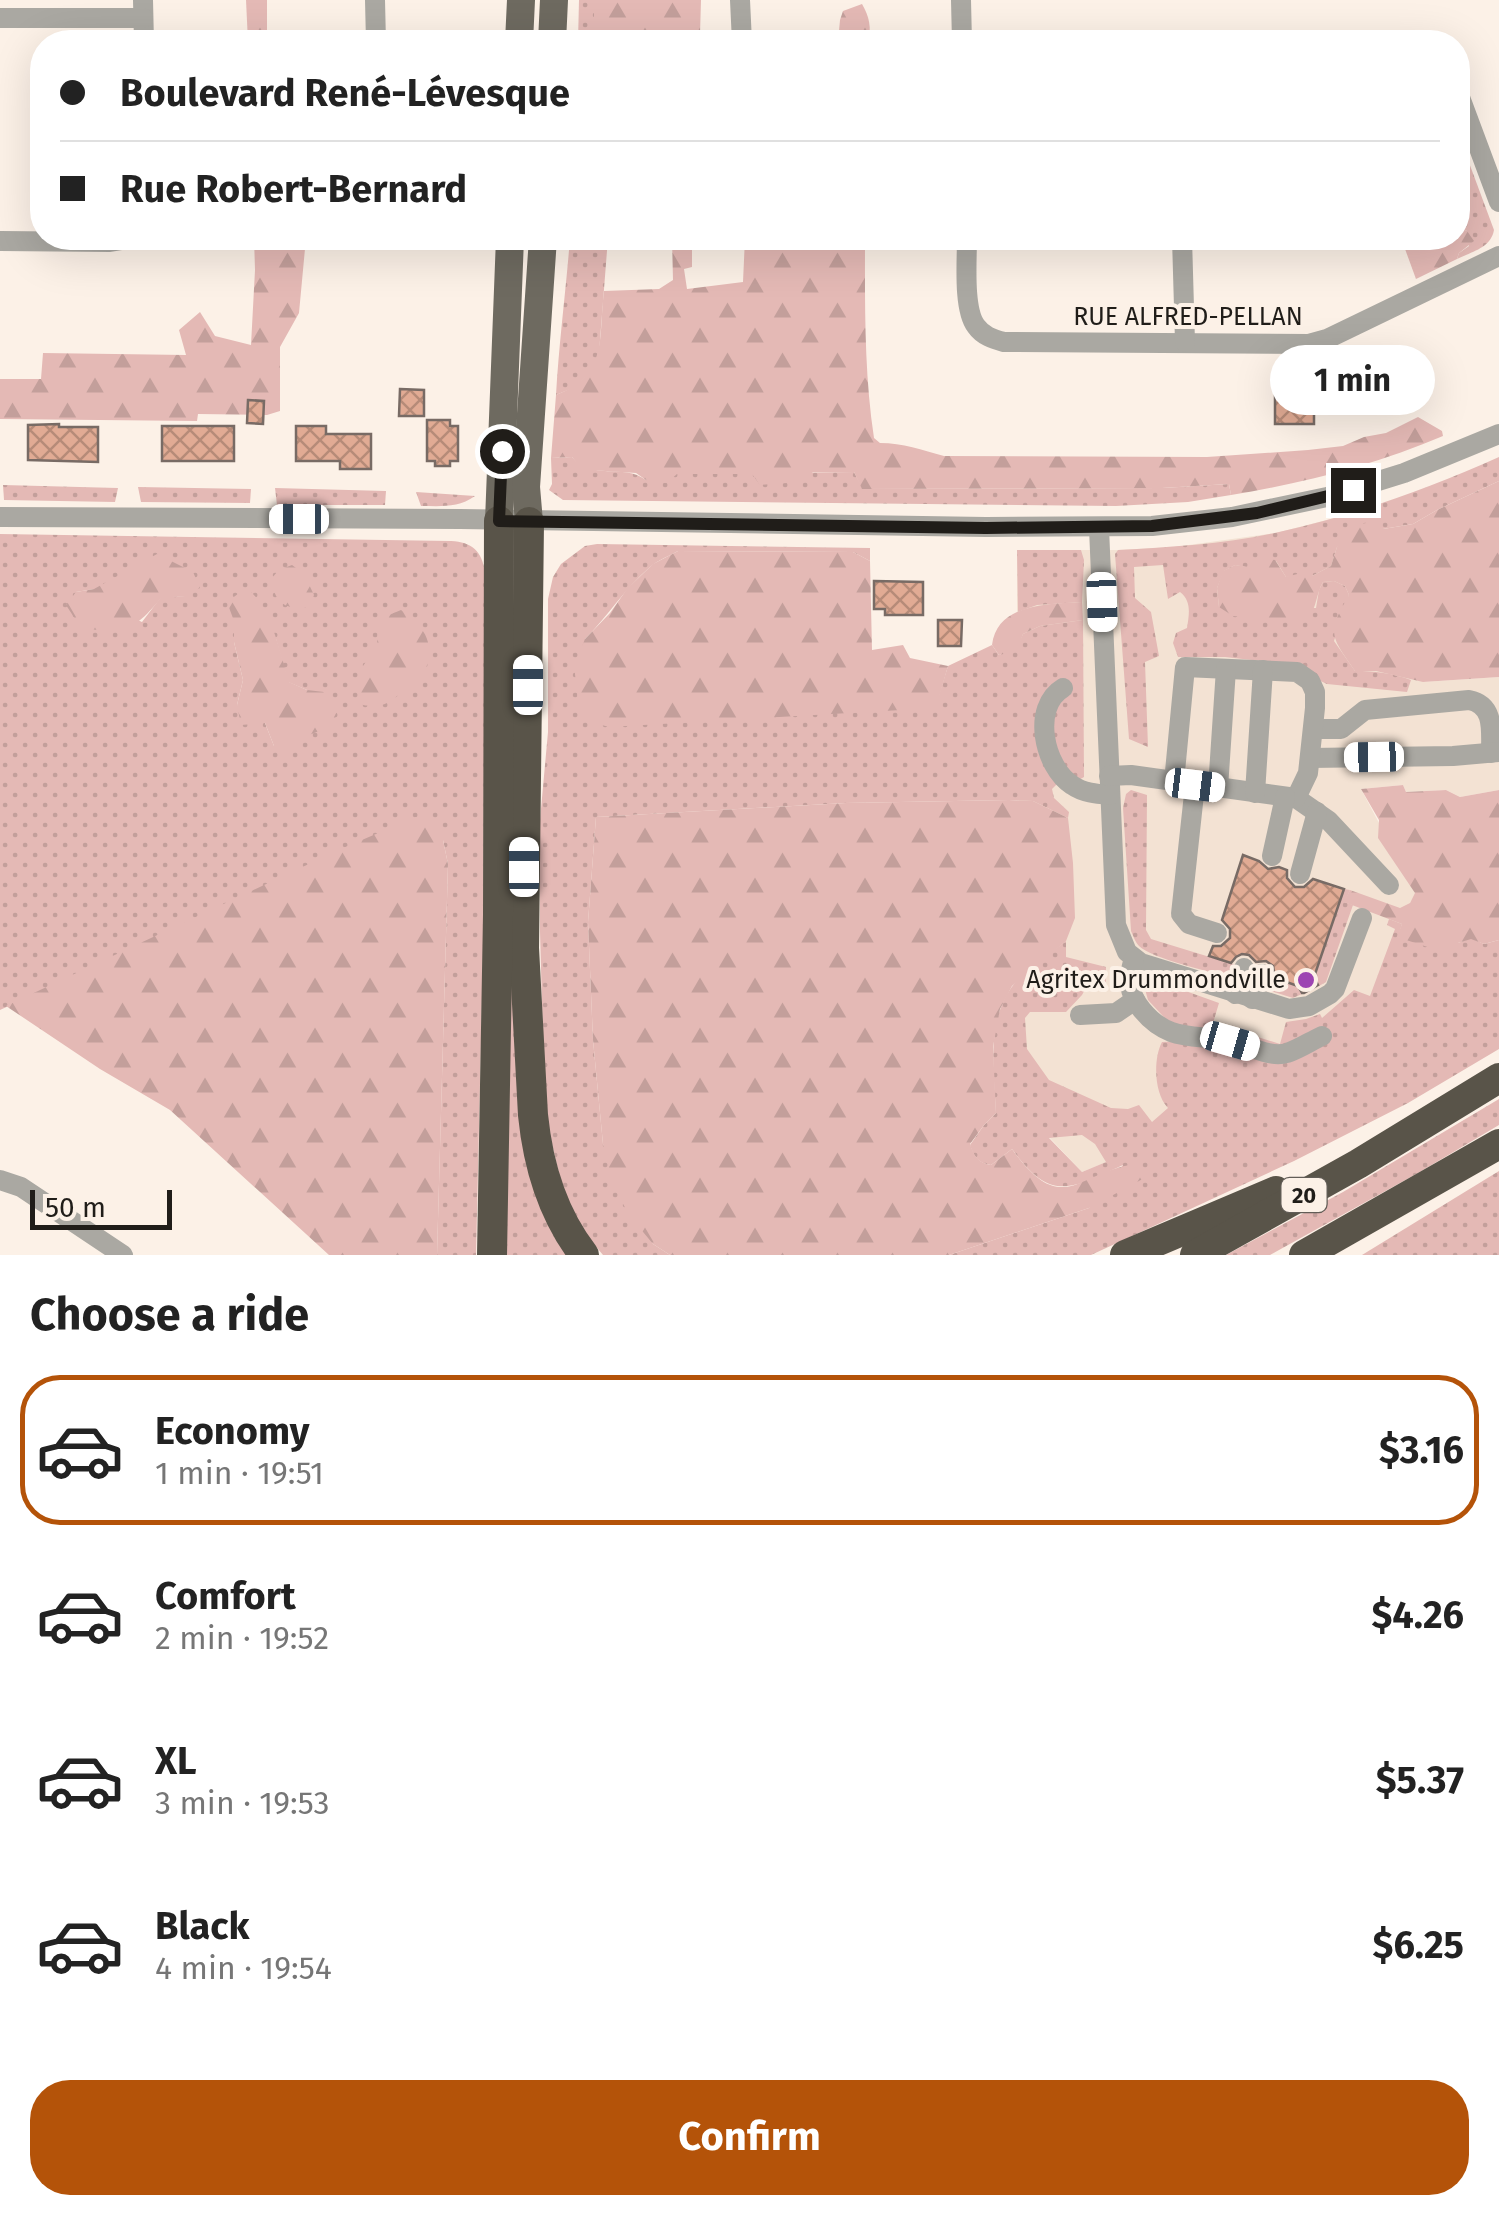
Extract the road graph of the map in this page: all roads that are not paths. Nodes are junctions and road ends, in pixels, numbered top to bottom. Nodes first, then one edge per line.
1 (375, 0) edge
2 (520, 0) edge
3 (554, 0) edge
4 (740, 0) edge
5 (961, 0) edge
6 (143, 9) edge
7 (0, 18) edge
8 (376, 30) edge
9 (519, 30) edge
10 (553, 30) edge
11 (741, 30) edge
12 (962, 30) edge
13 (1470, 124) edge
14 (1499, 202) edge
15 (0, 241) edge
16 (30, 241) edge
17 (510, 250) edge
18 (542, 250) edge
19 (967, 250) edge
20 (1182, 250) edge
21 (1499, 256) edge
22 (1185, 342) junction
23 (1499, 434) edge
24 (0, 516) edge
25 (514, 522) junction
26 (1099, 528) junction
27 (1226, 668) junction
28 (1263, 670) junction
29 (1063, 688) dead end
30 (1313, 729) junction
31 (1495, 752) edge
32 (1310, 758) junction
33 (1185, 784) junction
34 (1110, 785) junction
35 (1218, 788) junction
36 (1255, 793) junction
37 (1290, 798) junction
38 (1316, 812) junction
39 (1272, 856) dead end
40 (1300, 874) dead end
41 (1390, 885) dead end
42 (1362, 918) dead end
43 (1217, 933) dead end
44 (1134, 959) junction
45 (1253, 971) dead end
46 (1244, 996) junction
47 (1134, 1000) junction
48 (1080, 1015) dead end
49 (1322, 1036) dead end
50 (1499, 1078) edge
51 (1412, 1132) junction
52 (1499, 1144) edge
53 (0, 1180) edge
54 (123, 1255) edge
55 (492, 1255) edge
56 (584, 1255) edge
57 (1125, 1255) edge
58 (1195, 1255) edge
59 (1304, 1255) edge

1 - 8 street
2 - 9 main road
3 - 10 main road
4 - 11 street
5 - 12 street
6 - 7 street
13 - 14 street
15 - 16 street
17 - 25 main road
18 - 25 main road
19 - 22 street, RUE ALFRED-PELLAN
20 - 22 street
21 - 22 street, RUE ALFRED-PELLAN
23 - 26 street
24 - 25 street
25 - 26 street
25 - 55 highway
25 - 56 highway
26 - 34 street
27 - 28 street
27 - 33 street
27 - 35 street
28 - 30 street
28 - 36 street
29 - 34 street
30 - 31 street
30 - 32 street
31 - 32 street
32 - 37 street
33 - 34 street
33 - 35 street
33 - 43 street
34 - 44 street
35 - 36 street
36 - 37 street
37 - 38 street
37 - 39 street
38 - 40 street
38 - 41 street
42 - 46 street
44 - 46 street
44 - 47 street
45 - 46 street
47 - 48 street
47 - 49 street
50 - 51 highway, 20
51 - 57 highway
51 - 58 highway, 20
52 - 59 highway, 20
53 - 54 street

